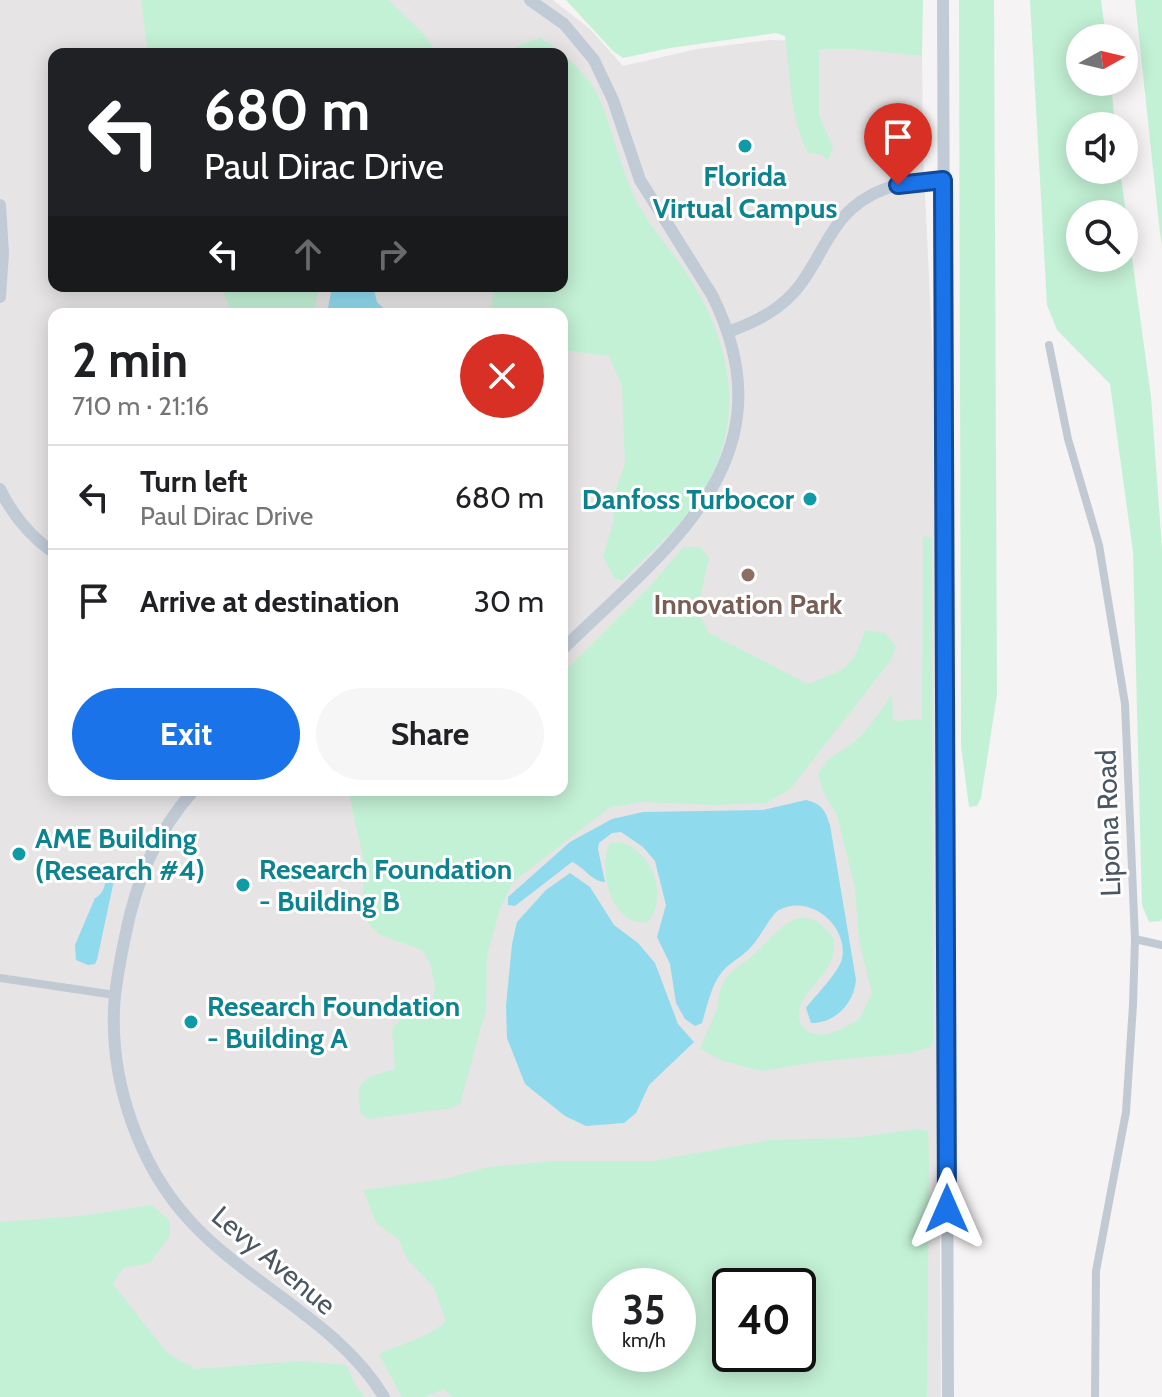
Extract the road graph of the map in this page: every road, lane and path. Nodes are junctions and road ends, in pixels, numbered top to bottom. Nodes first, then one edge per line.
1 (530, 0) edge
2 (943, 0) edge
3 (943, 180) junction
4 (0, 205) edge
5 (0, 297) edge
6 (728, 332) junction
7 (1049, 345) dead end
8 (0, 489) edge
9 (6, 513) edge
10 (48, 548) edge
11 (568, 644) edge
12 (189, 796) edge
13 (1135, 939) junction
14 (1162, 945) edge
15 (0, 978) edge
16 (115, 995) junction
17 (384, 1397) edge
18 (948, 1397) edge
19 (1095, 1397) edge

1 - 6 street
2 - 3 street
3 - 6 street
3 - 18 street
4 - 5 street
6 - 11 street
7 - 13 street, Lipona Road
8 - 9 street
9 - 10 street
12 - 16 street, Levy Avenue
13 - 14 street
13 - 19 street, Lipona Road
15 - 16 street
16 - 17 street, Levy Avenue

